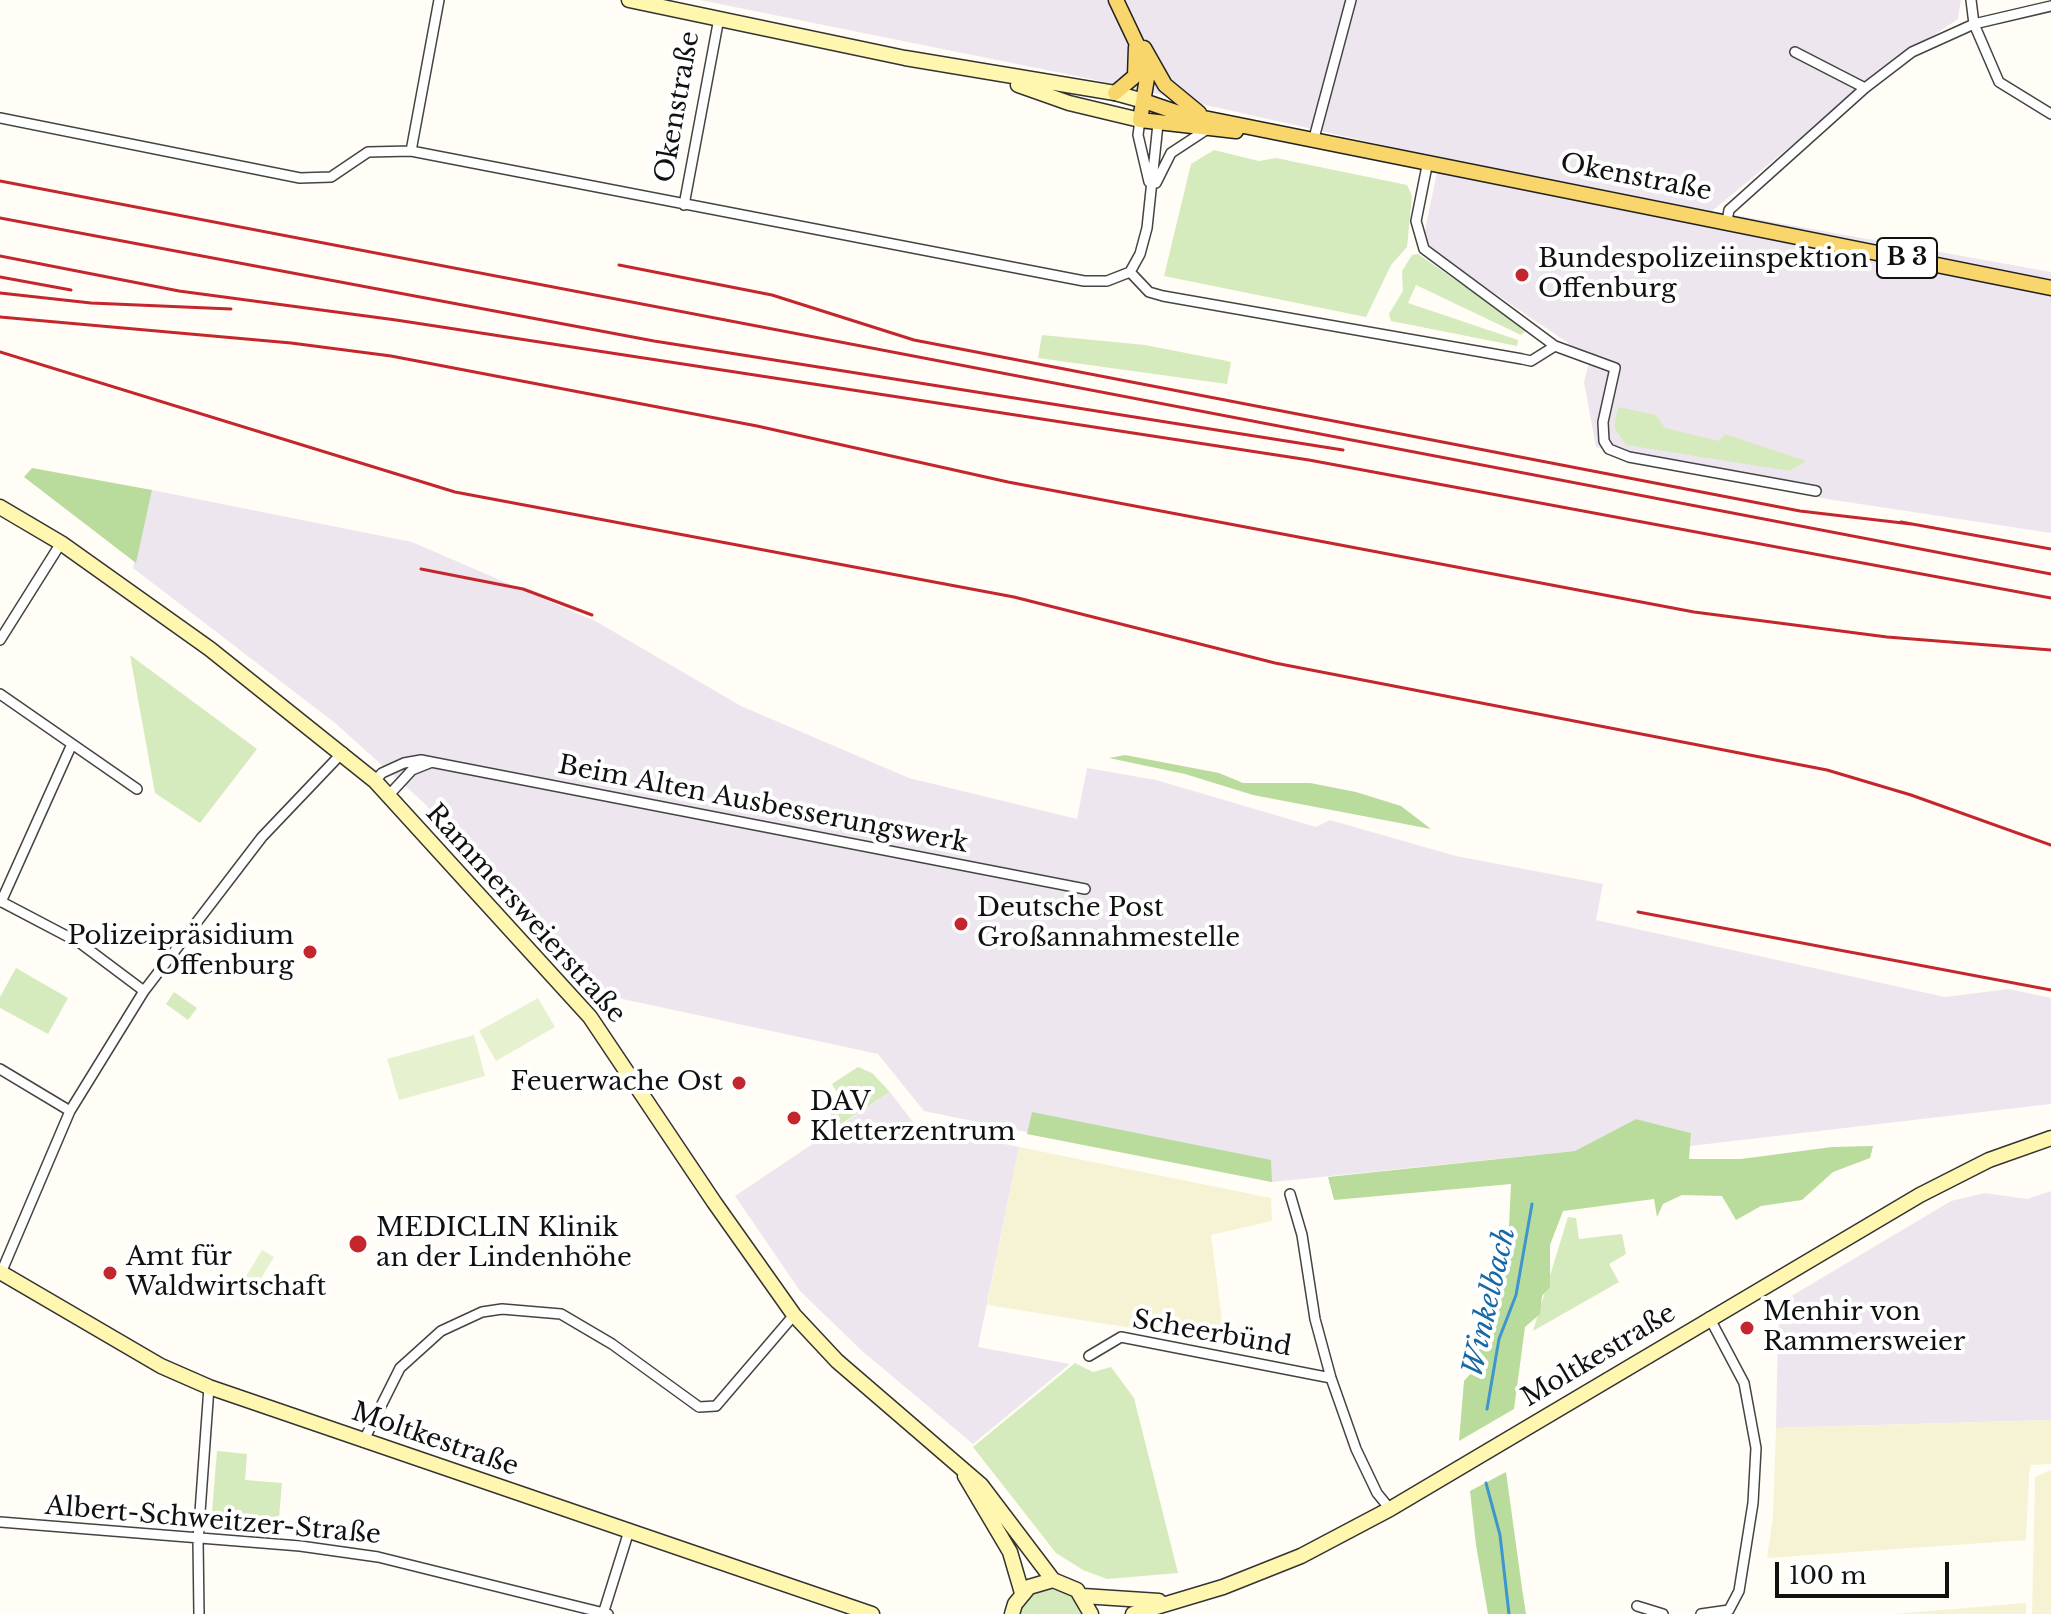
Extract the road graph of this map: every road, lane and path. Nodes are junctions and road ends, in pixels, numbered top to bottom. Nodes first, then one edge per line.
1 (439, 0) edge
2 (629, 0) edge
3 (1116, 0) edge
4 (1351, 0) edge
5 (1971, 0) edge
6 (2051, 6) edge
7 (719, 18) junction
8 (1974, 24) junction
9 (1136, 39) junction
10 (1795, 52) dead end
11 (991, 75) junction
12 (1165, 85) junction
13 (1865, 88) junction
14 (1115, 93) junction
15 (1144, 101) junction
16 (1161, 109) junction
17 (2051, 114) edge
18 (0, 118) edge
19 (1140, 120) junction
20 (1158, 124) junction
21 (1208, 124) junction
22 (1314, 138) junction
23 (411, 151) junction
24 (1428, 161) junction
25 (1151, 193) junction
26 (684, 205) junction
27 (1727, 221) junction
28 (1130, 272) junction
29 (2051, 288) edge
30 (1555, 346) junction
31 (1816, 491) dead end
32 (0, 507) edge
33 (61, 543) junction
34 (0, 640) edge
35 (0, 694) edge
36 (72, 744) junction
37 (343, 752) junction
38 (432, 762) junction
39 (375, 781) junction
40 (137, 789) dead end
41 (388, 796) junction
42 (1085, 889) dead end
43 (1, 902) edge
44 (144, 991) junction
45 (0, 1069) edge
46 (70, 1111) junction
47 (2051, 1138) edge
48 (1290, 1194) dead end
49 (1, 1272) edge
50 (794, 1315) junction
51 (1709, 1317) junction
52 (1089, 1356) dead end
53 (1331, 1378) junction
54 (209, 1387) junction
55 (363, 1442) junction
56 (963, 1472) junction
57 (1390, 1509) junction
58 (0, 1522) edge
59 (629, 1531) junction
60 (198, 1540) junction
61 (1053, 1580) junction
62 (1083, 1596) junction
63 (1167, 1601) junction
64 (1013, 1606) edge
65 (1637, 1606) dead end
66 (199, 1614) edge
67 (605, 1614) edge
68 (872, 1614) edge
69 (1091, 1614) edge
70 (1133, 1614) edge
71 (1663, 1614) edge
72 (1701, 1614) edge

1 - 23 street
2 - 7 street, Okenstraße
3 - 9 main road, B 3
4 - 22 street
5 - 8 street
6 - 8 street, Okenstraße
7 - 11 street, Okenstraße
7 - 26 street, Okenstraße
8 - 13 street, Okenstraße
8 - 17 street
9 - 12 main road, B 3
9 - 14 main road
9 - 15 main road, B 3
10 - 13 street
11 - 14 street, Okenstraße
11 - 19 street, Okenstraße
12 - 16 main road
12 - 21 main road, B 3
13 - 27 street, Okenstraße
14 - 15 street, Okenstraße / B 3
15 - 16 main road, Okenstraße / B 3
15 - 19 main road, B 3
16 - 20 main road
16 - 21 main road, Okenstraße / B 3
18 - 23 street
19 - 20 main road, Okenstraße / B 3
19 - 25 street
20 - 21 main road, Okenstraße / B 3
20 - 25 street
21 - 22 main road, Okenstraße / B 3
21 - 25 street
22 - 24 main road, Okenstraße / B 3
23 - 26 street
24 - 27 main road, Okenstraße / B 3
24 - 30 street
25 - 28 street
26 - 28 street
27 - 29 main road, B 3
28 - 30 street
30 - 31 street
32 - 33 street, Rammersweierstraße
33 - 34 street
33 - 37 street, Rammersweierstraße
35 - 36 street
36 - 40 street
36 - 43 street
37 - 39 street, Rammersweierstraße
37 - 44 street
38 - 39 street, Beim Alten Ausbesserungswerk
38 - 41 street
38 - 42 street, Beim Alten Ausbesserungswerk
39 - 41 street, Rammersweierstraße
41 - 50 street, Rammersweierstraße
43 - 44 street
44 - 46 street
45 - 46 street
46 - 49 street
47 - 51 street, Moltkestraße
48 - 53 street, Scheerbünd
49 - 54 street, Moltkestraße
50 - 55 street
50 - 56 street, Rammersweierstraße
51 - 57 street, Moltkestraße
51 - 72 street
52 - 53 street, Scheerbünd
53 - 57 street, Scheerbünd
54 - 55 street, Moltkestraße
54 - 60 street
55 - 59 street, Moltkestraße
56 - 61 street, Rammersweierstraße
56 - 64 street, Rammersweierstraße
57 - 63 street, Moltkestraße
58 - 60 street, Albert-Schweitzer-Straße
59 - 67 street
59 - 68 street, Moltkestraße
60 - 66 street
60 - 67 street, Albert-Schweitzer-Straße
61 - 62 street
61 - 64 street
62 - 63 street, Moltkestraße
62 - 69 street
63 - 70 street, Moltkestraße
65 - 71 street

